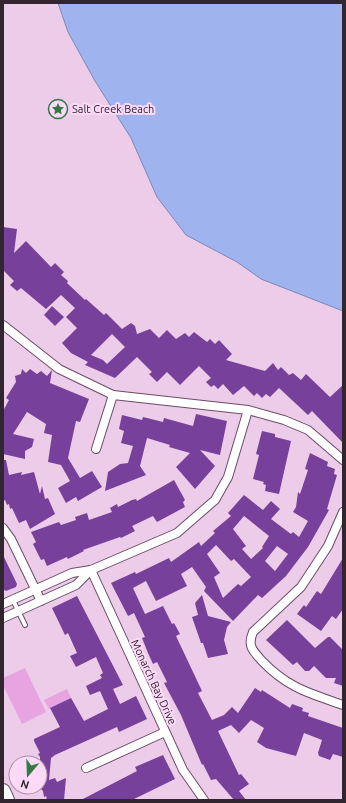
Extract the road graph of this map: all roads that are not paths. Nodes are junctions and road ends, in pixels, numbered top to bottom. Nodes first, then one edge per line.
1 (3, 325) edge
2 (113, 395) junction
3 (248, 410) junction
4 (96, 449) dead end
5 (343, 460) edge
6 (343, 512) edge
7 (3, 528) edge
8 (91, 570) junction
9 (35, 589) junction
10 (12, 599) junction
11 (40, 601) junction
12 (3, 604) edge
13 (19, 611) junction
14 (3, 618) edge
15 (25, 625) dead end
16 (343, 705) edge
17 (165, 732) junction
18 (86, 768) dead end
19 (3, 791) edge
20 (7, 800) edge
21 (204, 800) edge

1 - 2 street
2 - 3 street
2 - 4 street
3 - 5 street
3 - 8 street
6 - 16 street
7 - 9 street
8 - 9 street
8 - 11 street
8 - 17 street, Monarch Bay Drive
9 - 10 street
9 - 11 street
10 - 12 street
10 - 13 lane
11 - 13 street
13 - 14 street
13 - 15 lane
17 - 18 street
17 - 21 street, Monarch Bay Drive
19 - 20 highway

